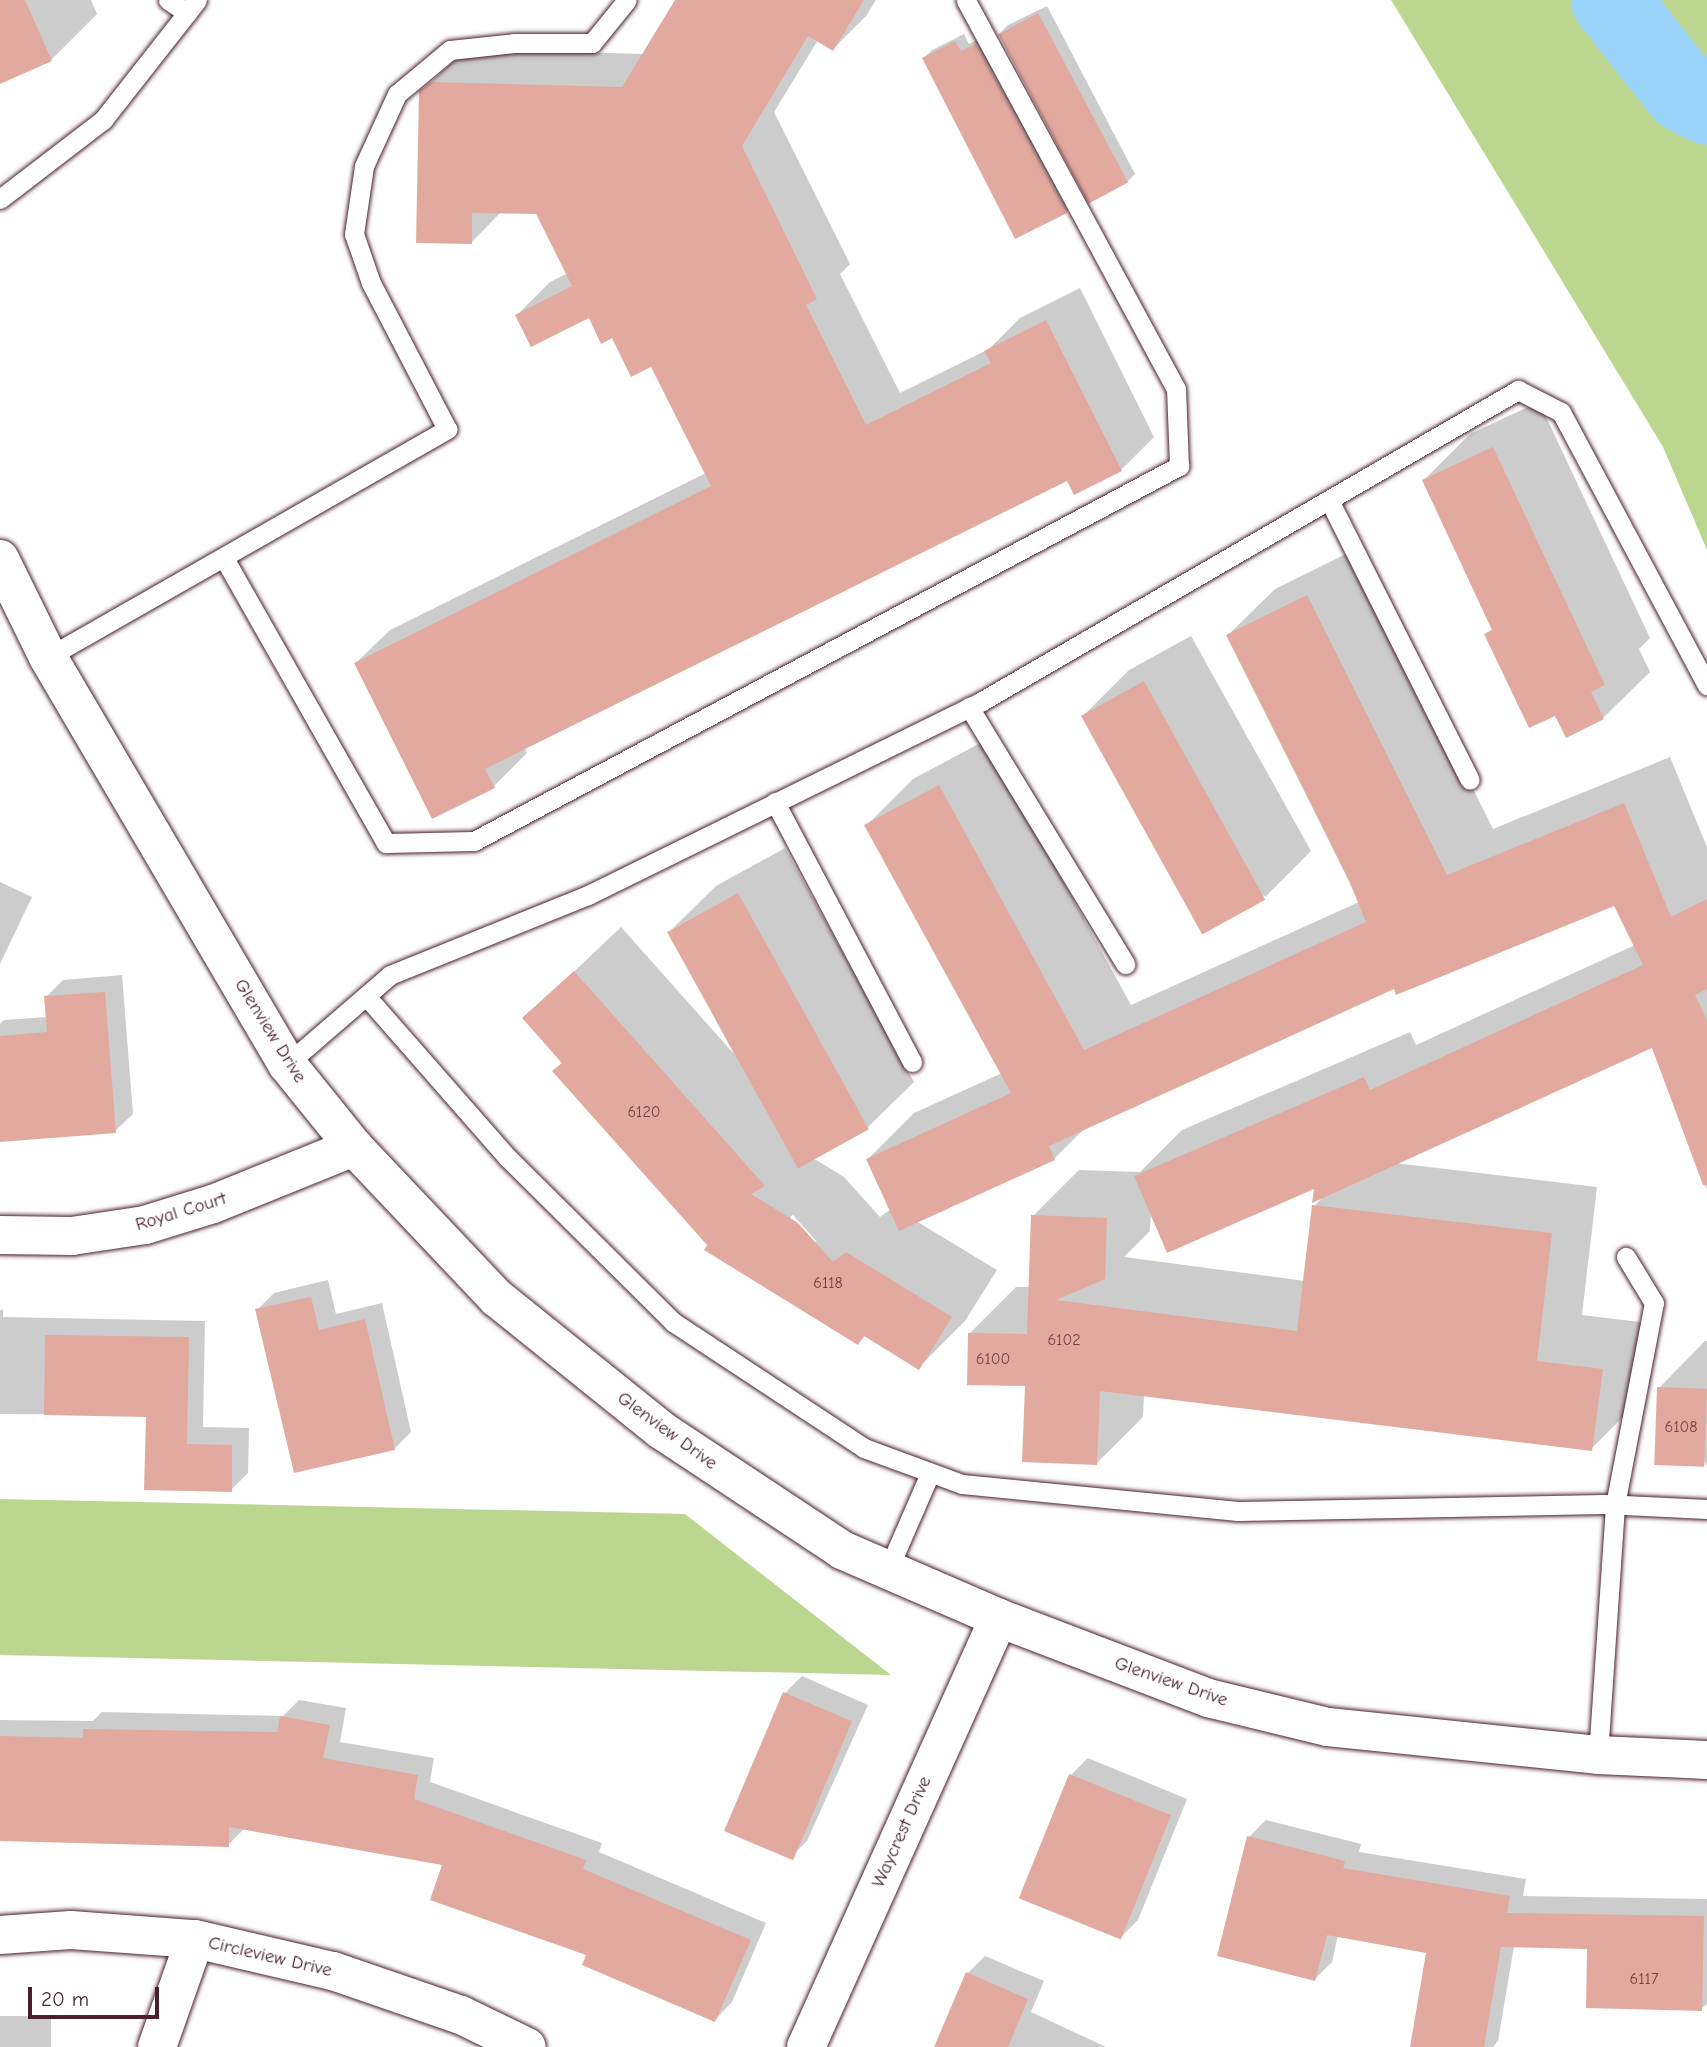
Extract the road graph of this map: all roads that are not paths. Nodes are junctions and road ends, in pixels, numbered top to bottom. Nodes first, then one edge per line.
1 (168, 0) edge
2 (627, 0) edge
3 (966, 0) edge
4 (192, 6) edge
5 (0, 200) edge
6 (1329, 500) junction
7 (224, 558) junction
8 (0, 559) edge
9 (48, 657) junction
10 (1707, 686) edge
11 (969, 707) junction
12 (1470, 780) dead end
13 (775, 802) junction
14 (1125, 964) dead end
15 (366, 996) junction
16 (912, 1062) dead end
17 (286, 1064) junction
18 (354, 1147) junction
19 (0, 1235) edge
20 (1626, 1257) dead end
21 (930, 1473) junction
22 (1615, 1505) junction
23 (1707, 1509) edge
24 (887, 1572) junction
25 (999, 1618) junction
26 (1598, 1755) junction
27 (1707, 1760) edge
28 (0, 1935) edge
29 (195, 1939) junction
30 (157, 2047) edge
31 (527, 2047) edge
32 (806, 2047) edge

1 - 4 lane
2 - 7 lane
3 - 7 lane
4 - 5 lane
6 - 10 lane
6 - 11 lane
6 - 12 lane
7 - 9 lane
8 - 9 main road, Glenview Drive
9 - 17 main road, Glenview Drive
11 - 13 lane
11 - 14 lane
13 - 15 lane
13 - 16 lane
15 - 17 lane
15 - 21 lane
17 - 18 main road, Glenview Drive
18 - 19 main road, Royal Court
18 - 24 main road, Glenview Drive
20 - 22 lane
21 - 22 lane
21 - 24 lane
22 - 23 lane
22 - 26 lane
24 - 25 main road, Glenview Drive
25 - 26 main road, Glenview Drive
25 - 32 main road, Waycrest Drive
26 - 27 main road, Glenview Drive
28 - 29 main road, Circleview Drive
29 - 30 main road
29 - 31 main road, Circleview Drive

